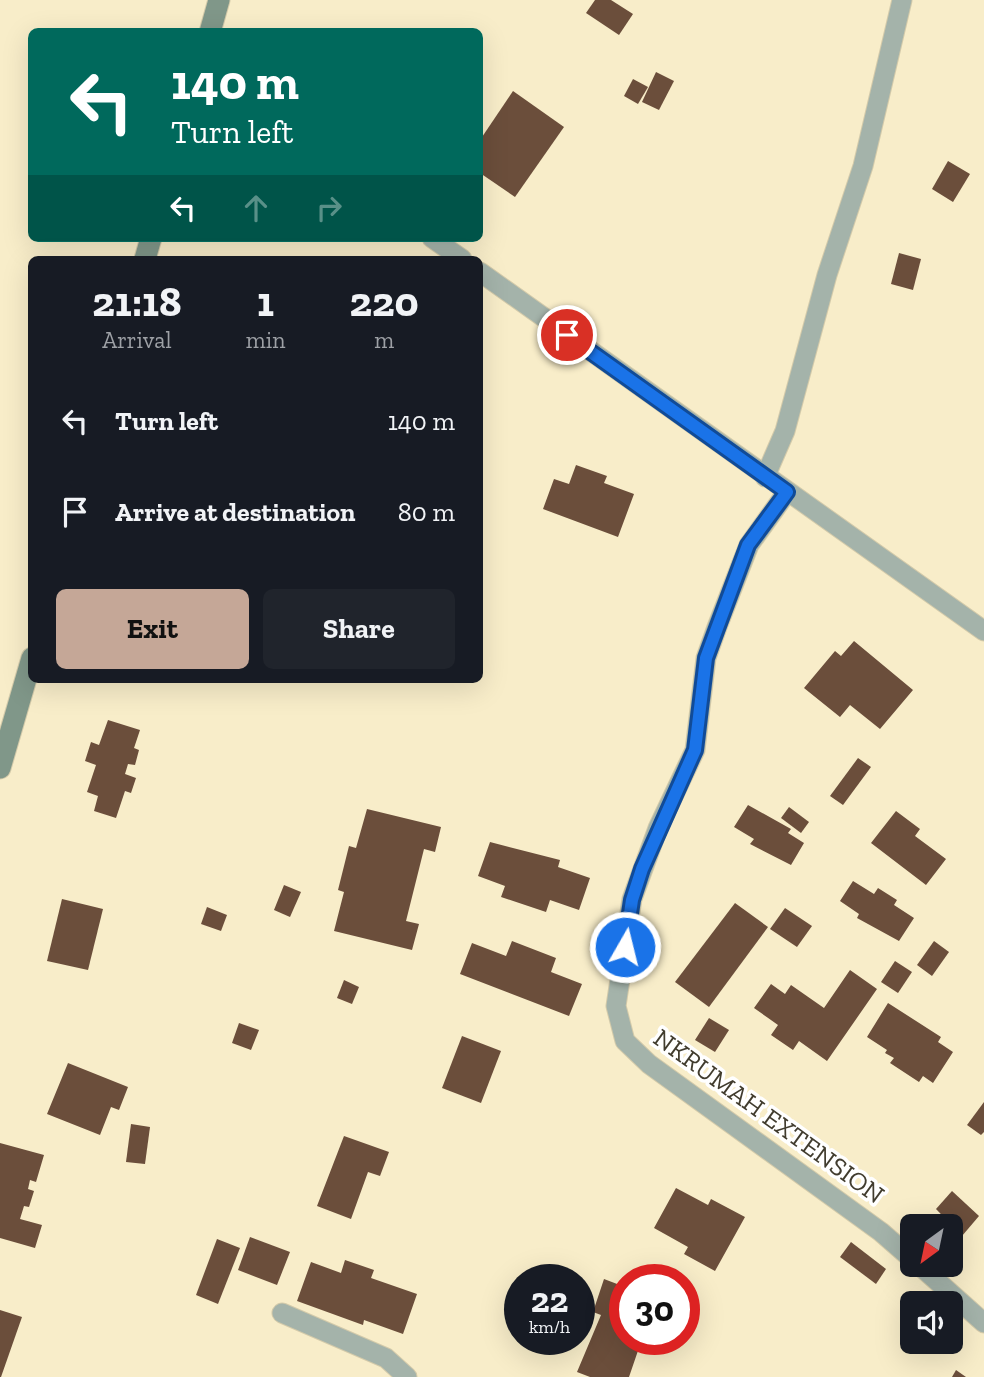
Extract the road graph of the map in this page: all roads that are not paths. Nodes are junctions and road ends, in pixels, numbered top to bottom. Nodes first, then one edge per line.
1 (219, 0) edge
2 (902, 0) edge
3 (212, 28) edge
4 (438, 242) edge
5 (458, 256) edge
6 (483, 274) edge
7 (765, 477) junction
8 (787, 492) junction
9 (981, 624) edge
10 (28, 672) edge
11 (0, 768) edge
12 (900, 1249) edge
13 (934, 1278) edge
14 (282, 1312) dead end
15 (984, 1323) edge
16 (407, 1377) edge

1 - 3 street
2 - 7 street
4 - 5 street
6 - 7 street
7 - 8 street
8 - 9 street
8 - 12 street, NKRUMAH EXTENSION
10 - 11 street
13 - 15 street
14 - 16 street

